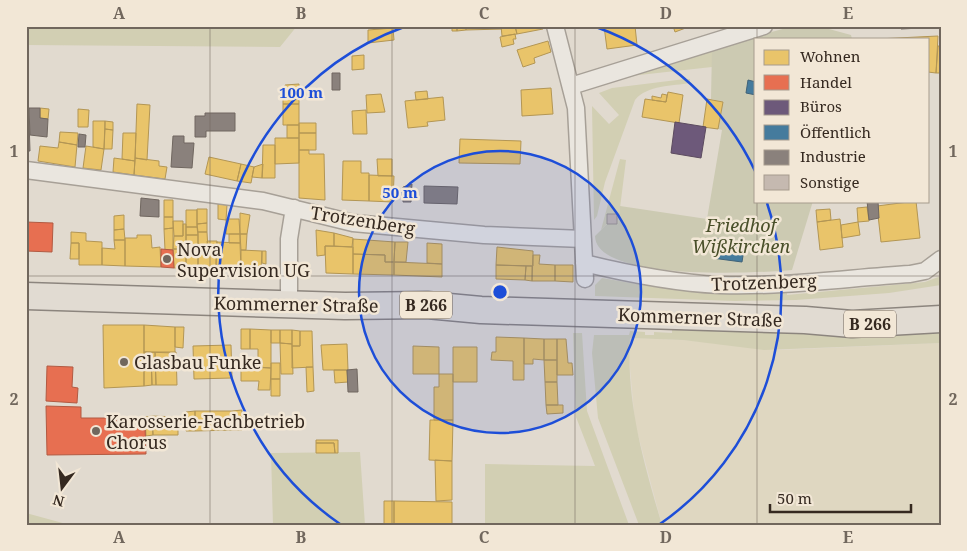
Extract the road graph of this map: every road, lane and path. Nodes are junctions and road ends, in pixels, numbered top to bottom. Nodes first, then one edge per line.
1 (555, 26) edge
2 (764, 26) edge
3 (571, 86) junction
4 (26, 170) edge
5 (294, 208) junction
6 (582, 239) junction
7 (941, 259) edge
8 (26, 296) edge
9 (941, 300) edge
10 (288, 304) junction
11 (941, 319) edge
12 (805, 320) junction

1 - 3 street
2 - 3 street
3 - 6 street
4 - 5 street, Trotzenberg
5 - 6 street, Trotzenberg
5 - 10 street, Trotzenberg
6 - 7 street, Trotzenberg
8 - 10 main road, Kommerner Straße / B 266
9 - 12 main road, Kommerner Straße / B 266
10 - 12 main road, Kommerner Straße / B 266
11 - 12 main road, Kommerner Straße / B 266

